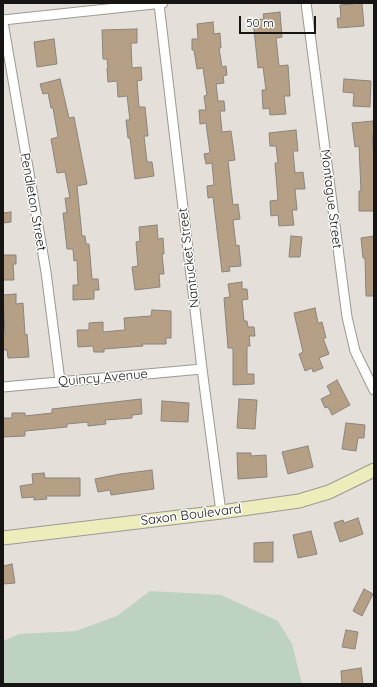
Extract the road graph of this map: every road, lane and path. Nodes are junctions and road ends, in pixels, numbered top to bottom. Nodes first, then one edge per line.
1 (163, 3) edge
2 (306, 3) edge
3 (159, 4) edge
4 (3, 21) edge
5 (202, 369) junction
6 (60, 381) junction
7 (3, 387) edge
8 (374, 390) edge
9 (374, 470) edge
10 (221, 512) junction
11 (3, 538) edge

1 - 3 street
2 - 8 street, Montague Street
3 - 4 street
3 - 5 street, Nantucket Street
4 - 6 street, Pendleton Street
5 - 6 street, Quincy Avenue
5 - 10 street, Nantucket Street
6 - 7 street, Quincy Avenue
9 - 10 main road, Saxon Boulevard
10 - 11 main road, Saxon Boulevard

